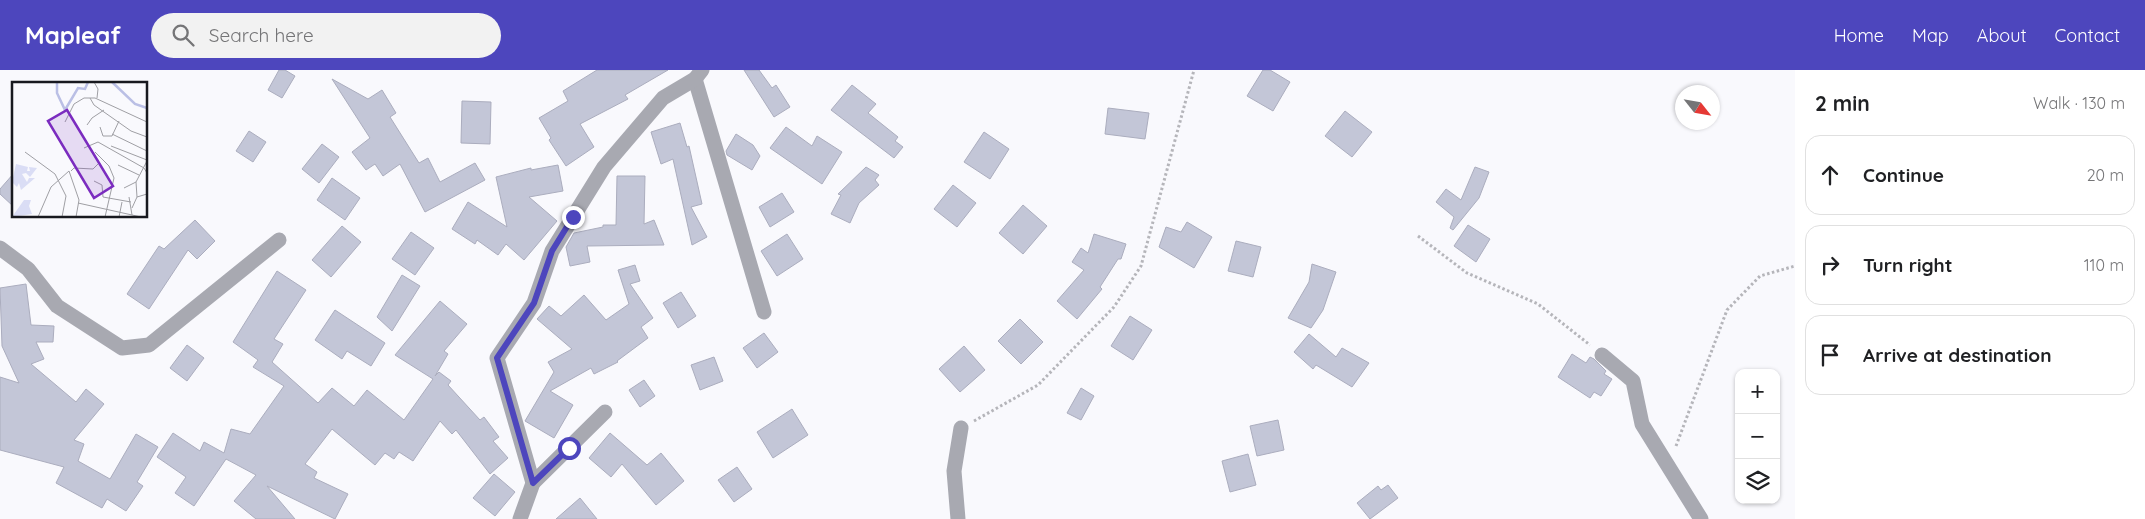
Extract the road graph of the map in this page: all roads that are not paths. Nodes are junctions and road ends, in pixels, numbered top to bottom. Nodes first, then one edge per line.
1 (698, 75) edge
2 (279, 240) dead end
3 (0, 248) edge
4 (764, 312) dead end
5 (1602, 354) road end
6 (605, 412) dead end
7 (961, 428) road end
8 (533, 483) junction
9 (520, 519) edge
10 (958, 519) edge
11 (1701, 519) edge

1 - 4 street
1 - 8 street
2 - 3 street
5 - 11 street
6 - 8 street
7 - 10 street
8 - 9 street

